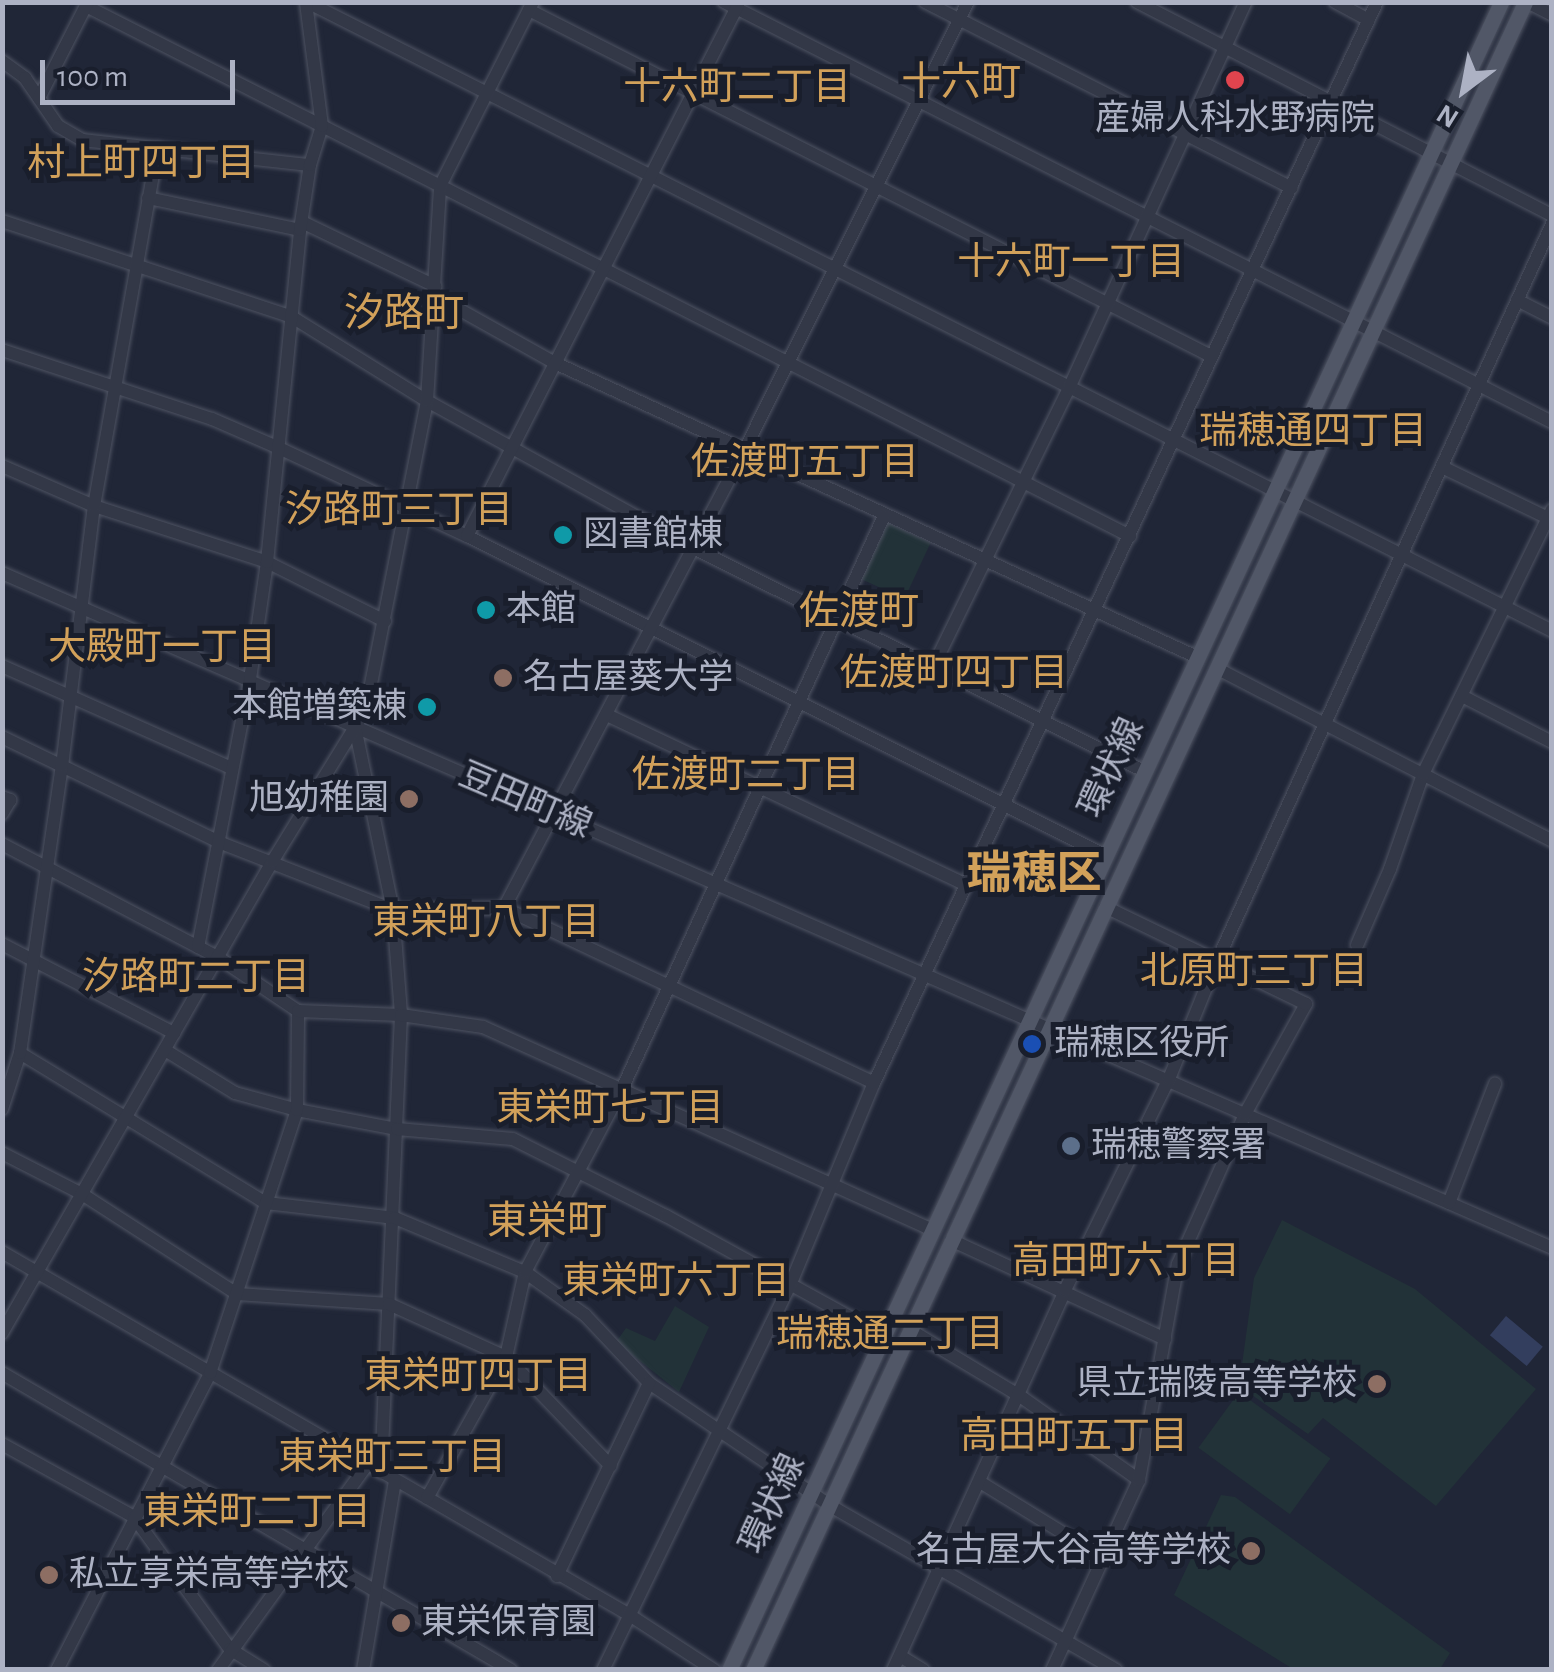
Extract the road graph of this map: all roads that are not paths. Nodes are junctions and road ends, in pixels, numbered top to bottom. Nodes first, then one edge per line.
1 (306, 2) edge
2 (925, 2) edge
3 (968, 2) edge
4 (1137, 2) edge
5 (1246, 2) edge
6 (1335, 2) edge
7 (1377, 2) edge
8 (1502, 2) edge
9 (1526, 2) edge
10 (87, 4) edge
11 (733, 4) edge
12 (531, 6) edge
13 (1552, 15) edge
14 (959, 20) junction
15 (1369, 20) junction
16 (1226, 47) junction
17 (2, 61) edge
18 (694, 92) junction
19 (487, 94) junction
20 (39, 98) junction
21 (919, 99) junction
22 (1333, 101) junction
23 (322, 126) junction
24 (1184, 133) junction
25 (158, 148) junction
26 (1432, 151) junction
27 (1453, 162) junction
28 (310, 165) junction
29 (651, 176) junction
30 (878, 183) junction
31 (440, 186) junction
32 (1292, 188) junction
33 (148, 198) junction
34 (1552, 215) edge
35 (1148, 216) junction
36 (2, 222) edge
37 (1552, 224) edge
38 (301, 226) junction
39 (138, 267) junction
40 (603, 268) junction
41 (836, 270) junction
42 (1253, 271) junction
43 (435, 291) junction
44 (1517, 300) junction
45 (1107, 301) junction
46 (292, 317) junction
47 (1552, 318) edge
48 (1352, 323) junction
49 (1372, 333) junction
50 (2, 350) edge
51 (1211, 356) junction
52 (787, 362) junction
53 (554, 363) junction
54 (1478, 386) junction
55 (115, 388) junction
56 (1069, 388) junction
57 (428, 402) junction
58 (1552, 422) edge
59 (1174, 441) junction
60 (278, 448) junction
61 (513, 448) junction
62 (744, 451) junction
63 (2, 466) edge
64 (1442, 467) junction
65 (1024, 482) junction
66 (1276, 493) junction
67 (1297, 501) junction
68 (94, 506) junction
69 (408, 507) junction
70 (884, 516) junction
71 (1550, 516) edge
72 (467, 536) junction
73 (1130, 536) junction
74 (693, 548) junction
75 (1401, 553) junction
76 (267, 562) junction
77 (984, 563) junction
78 (2, 572) edge
79 (80, 606) junction
80 (1506, 608) junction
81 (1093, 613) junction
82 (836, 618) junction
83 (385, 621) junction
84 (651, 628) junction
85 (1552, 631) edge
86 (1197, 658) junction
87 (2, 666) edge
88 (932, 667) junction
89 (1218, 670) junction
90 (250, 680) junction
91 (1462, 696) junction
92 (70, 698) junction
93 (800, 701) junction
94 (607, 715) junction
95 (1044, 720) junction
96 (356, 726) junction
97 (1324, 727) junction
98 (2, 737) edge
99 (1552, 742) edge
100 (62, 766) junction
101 (231, 768) junction
102 (1144, 770) junction
103 (1424, 774) junction
104 (759, 788) junction
105 (2, 796) edge
106 (1004, 802) junction
107 (2, 814) edge
108 (553, 815) junction
109 (1552, 841) edge
110 (221, 843) junction
111 (2, 844) edge
112 (1105, 854) junction
113 (272, 862) junction
114 (48, 867) junction
115 (718, 883) junction
116 (966, 884) junction
117 (1105, 907) junction
118 (504, 908) junction
119 (393, 910) junction
120 (2, 944) edge
121 (1357, 944) dead end
122 (198, 947) junction
123 (218, 958) junction
124 (34, 960) junction
125 (1218, 961) junction
126 (924, 975) junction
127 (670, 988) junction
128 (298, 1012) junction
129 (401, 1015) junction
130 (1031, 1021) junction
131 (1049, 1028) junction
132 (174, 1033) junction
133 (165, 1050) junction
134 (20, 1052) junction
135 (1169, 1078) junction
136 (874, 1083) junction
137 (1495, 1084) dead end
138 (624, 1088) junction
139 (2, 1109) edge
140 (297, 1110) junction
141 (1245, 1114) junction
142 (128, 1115) junction
143 (397, 1129) junction
144 (2, 1153) edge
145 (576, 1168) junction
146 (830, 1181) junction
147 (82, 1194) junction
148 (1449, 1202) junction
149 (266, 1203) junction
150 (395, 1218) junction
151 (933, 1230) junction
152 (951, 1240) junction
153 (1552, 1248) edge
154 (2, 1252) edge
155 (38, 1270) junction
156 (525, 1272) junction
157 (791, 1284) junction
158 (1065, 1290) junction
159 (237, 1294) junction
160 (389, 1304) junction
161 (910, 1330) junction
162 (2, 1333) edge
163 (884, 1336) junction
164 (1165, 1339) junction
165 (506, 1357) junction
166 (2, 1372) edge
167 (210, 1373) junction
168 (649, 1382) junction
169 (1020, 1396) junction
170 (720, 1430) junction
171 (2, 1444) edge
172 (161, 1464) junction
173 (366, 1465) junction
174 (611, 1466) junction
175 (381, 1473) junction
176 (1138, 1480) junction
177 (395, 1481) junction
178 (980, 1482) junction
179 (812, 1491) junction
180 (427, 1498) junction
181 (828, 1505) junction
182 (134, 1518) junction
183 (304, 1549) junction
184 (1102, 1556) junction
185 (940, 1567) junction
186 (557, 1576) junction
187 (378, 1594) junction
188 (628, 1614) junction
189 (1066, 1640) junction
190 (230, 1649) junction
191 (896, 1663) edge
192 (57, 1670) edge
193 (218, 1670) edge
194 (264, 1670) edge
195 (364, 1670) edge
196 (512, 1670) edge
197 (603, 1670) edge
198 (714, 1670) edge
199 (728, 1670) edge
200 (753, 1670) edge
201 (922, 1670) edge
202 (1052, 1670) edge
203 (1116, 1670) edge

1 - 19 street
1 - 23 street
2 - 14 street
3 - 14 street
4 - 16 street
5 - 16 street
6 - 15 street
7 - 15 street
8 - 26 main road, 環状線
9 - 13 street
9 - 27 main road, 環状線
10 - 20 street
10 - 23 street
11 - 18 street
11 - 21 street
12 - 18 street
12 - 19 street
14 - 21 street
14 - 24 street
15 - 22 street
16 - 22 street
16 - 24 street
17 - 20 street
18 - 29 street
18 - 30 street
19 - 29 street
19 - 31 street
20 - 25 street
21 - 30 street
21 - 35 street
22 - 26 street
22 - 32 street
23 - 28 street
23 - 31 street
24 - 32 street
24 - 35 street
25 - 28 street
25 - 33 street
26 - 27 street
26 - 48 main road, 環状線
27 - 34 street
27 - 49 main road, 環状線
28 - 38 street
29 - 40 street
29 - 41 street
30 - 41 street
30 - 45 street
31 - 40 street
31 - 43 street
32 - 42 street
33 - 38 street
33 - 39 street
35 - 42 street
35 - 45 street
36 - 39 street
37 - 44 street
38 - 43 street
38 - 46 street
39 - 46 street
39 - 55 street
40 - 52 street
40 - 53 street
41 - 52 street
41 - 56 street
42 - 48 street
42 - 51 street
43 - 53 street
43 - 57 street
44 - 47 street
44 - 54 street
45 - 51 street
45 - 56 street
46 - 57 street
46 - 60 street
48 - 49 street
48 - 66 main road, 環状線
49 - 54 street
49 - 67 main road, 環状線
50 - 55 street
51 - 59 street
52 - 62 street
52 - 65 street
53 - 61 street
53 - 62 street
54 - 58 street
54 - 64 street
55 - 60 street
55 - 68 street
56 - 59 street
56 - 65 street
57 - 61 street
57 - 69 street
59 - 66 street
59 - 73 street
60 - 69 street
60 - 76 street
61 - 72 street
61 - 74 street
62 - 70 street
62 - 74 street
63 - 68 street
64 - 71 street
64 - 75 street
65 - 73 street
65 - 77 street
66 - 67 street
66 - 86 main road, 環状線
67 - 75 street
67 - 89 main road, 環状線
68 - 76 street
68 - 79 street
69 - 72 street
69 - 83 street
70 - 77 street
70 - 82 street
71 - 80 street
72 - 84 street
73 - 81 street
74 - 82 street
74 - 84 street
75 - 80 street
75 - 97 street
76 - 83 street
76 - 90 street
77 - 81 street
77 - 88 street
78 - 79 street, 豆田町線
79 - 90 street, 豆田町線
79 - 92 street
80 - 85 street
80 - 91 street
81 - 86 street
81 - 95 street
82 - 88 street
82 - 93 street
83 - 96 street
84 - 93 street
84 - 94 street
86 - 102 main road, 環状線
87 - 92 street
88 - 95 street
89 - 97 street
89 - 117 main road, 環状線
90 - 96 street, 豆田町線
90 - 101 street
91 - 99 street
91 - 103 street
92 - 100 street
92 - 101 street
93 - 104 street
93 - 106 street
94 - 104 street
94 - 108 street
95 - 102 street
95 - 106 street
96 - 108 street, 豆田町線
96 - 113 street
96 - 119 street
97 - 103 street
97 - 125 street
98 - 100 street
100 - 110 street
100 - 114 street
101 - 110 street
102 - 112 main road, 環状線
103 - 109 street
103 - 121 street
104 - 115 street
104 - 116 street
105 - 107 street
106 - 112 street
106 - 116 street
108 - 115 street, 豆田町線
108 - 118 street
110 - 113 street
110 - 122 street
111 - 114 street
112 - 130 main road, 環状線
113 - 119 street
113 - 123 street
114 - 122 street
114 - 124 street
115 - 126 street, 豆田町線
115 - 127 street
116 - 126 street
117 - 125 street
117 - 131 main road, 環状線
118 - 119 street
118 - 127 street
119 - 129 street
120 - 124 street
122 - 123 street
123 - 128 street
123 - 132 street
124 - 132 street
124 - 134 street
125 - 135 street
125 - 141 street
126 - 130 street, 豆田町線
126 - 136 street
127 - 136 street
127 - 138 street
128 - 129 street
128 - 140 street
129 - 138 street
129 - 143 street
130 - 131 street, 豆田町線
130 - 151 main road, 環状線
131 - 135 street, 豆田町線
131 - 152 main road, 環状線
132 - 133 street
133 - 140 street
133 - 142 street
134 - 139 street
134 - 142 street
135 - 141 street, 豆田町線
135 - 158 street
136 - 146 street
137 - 148 street
138 - 145 street
138 - 146 street
140 - 143 street
140 - 149 street
141 - 148 street, 豆田町線
141 - 164 street
142 - 147 street
142 - 149 street
143 - 145 street
143 - 150 street
144 - 147 street
145 - 156 street
145 - 157 street
146 - 151 street
146 - 157 street
147 - 155 street
147 - 159 street
148 - 153 street, 豆田町線
149 - 150 street
149 - 159 street
150 - 156 street
150 - 160 street
151 - 163 main road, 環状線
152 - 158 street
152 - 161 main road, 環状線
154 - 155 street
155 - 162 street
155 - 167 street
156 - 165 street
156 - 168 street
157 - 163 street
157 - 170 street
158 - 164 street
158 - 169 street
159 - 160 street
159 - 167 street
160 - 165 street
160 - 175 street
161 - 169 street
161 - 181 main road, 環状線
163 - 179 main road, 環状線
164 - 176 street
165 - 174 street
165 - 180 street
166 - 172 street
167 - 172 street
167 - 173 street
168 - 170 street
168 - 174 street
169 - 176 street
169 - 178 street
170 - 179 street
170 - 188 street
171 - 182 street
172 - 182 street
172 - 183 street
173 - 175 street
173 - 183 street
174 - 186 street
175 - 177 street
176 - 184 street
177 - 180 street
177 - 187 street
178 - 184 street
178 - 185 street
179 - 181 street
179 - 199 main road, 環状線
180 - 186 street
181 - 185 street
181 - 200 main road, 環状線
182 - 190 street
182 - 192 street
183 - 187 street
183 - 190 street
184 - 189 street
185 - 189 street
185 - 191 street
186 - 188 street
187 - 195 street
187 - 196 street
188 - 197 street
188 - 198 street
189 - 202 street
189 - 203 street
190 - 193 street
190 - 194 street
191 - 201 street

